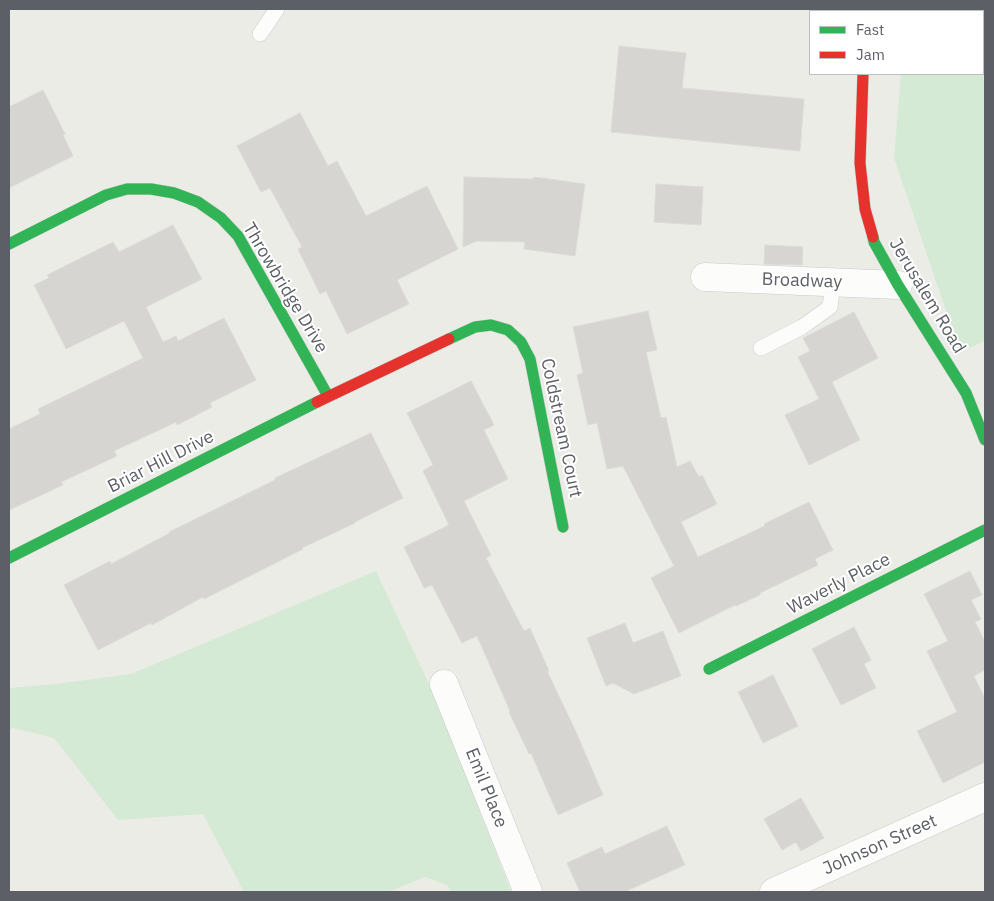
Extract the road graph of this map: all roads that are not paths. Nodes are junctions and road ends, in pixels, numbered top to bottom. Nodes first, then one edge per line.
1 (277, 9) edge
2 (260, 34) dead end
3 (863, 75) edge
4 (9, 244) edge
5 (705, 277) dead end
6 (832, 282) junction
7 (898, 285) junction
8 (761, 348) dead end
9 (328, 396) junction
10 (985, 440) edge
11 (563, 526) dead end
12 (985, 530) edge
13 (9, 558) edge
14 (708, 669) dead end
15 (444, 684) dead end
16 (985, 798) edge
17 (528, 892) edge
18 (774, 892) edge

1 - 2 lane
3 - 7 street, Jerusalem Road
4 - 9 street, Throwbridge Drive
5 - 6 street, Broadway
6 - 7 street, Broadway
6 - 8 lane
7 - 10 street, Jerusalem Road
9 - 11 street, Coldstream Court
9 - 13 street, Briar Hill Drive
12 - 14 street, Waverly Place
15 - 17 street, Emil Place
16 - 18 street, Johnson Street

